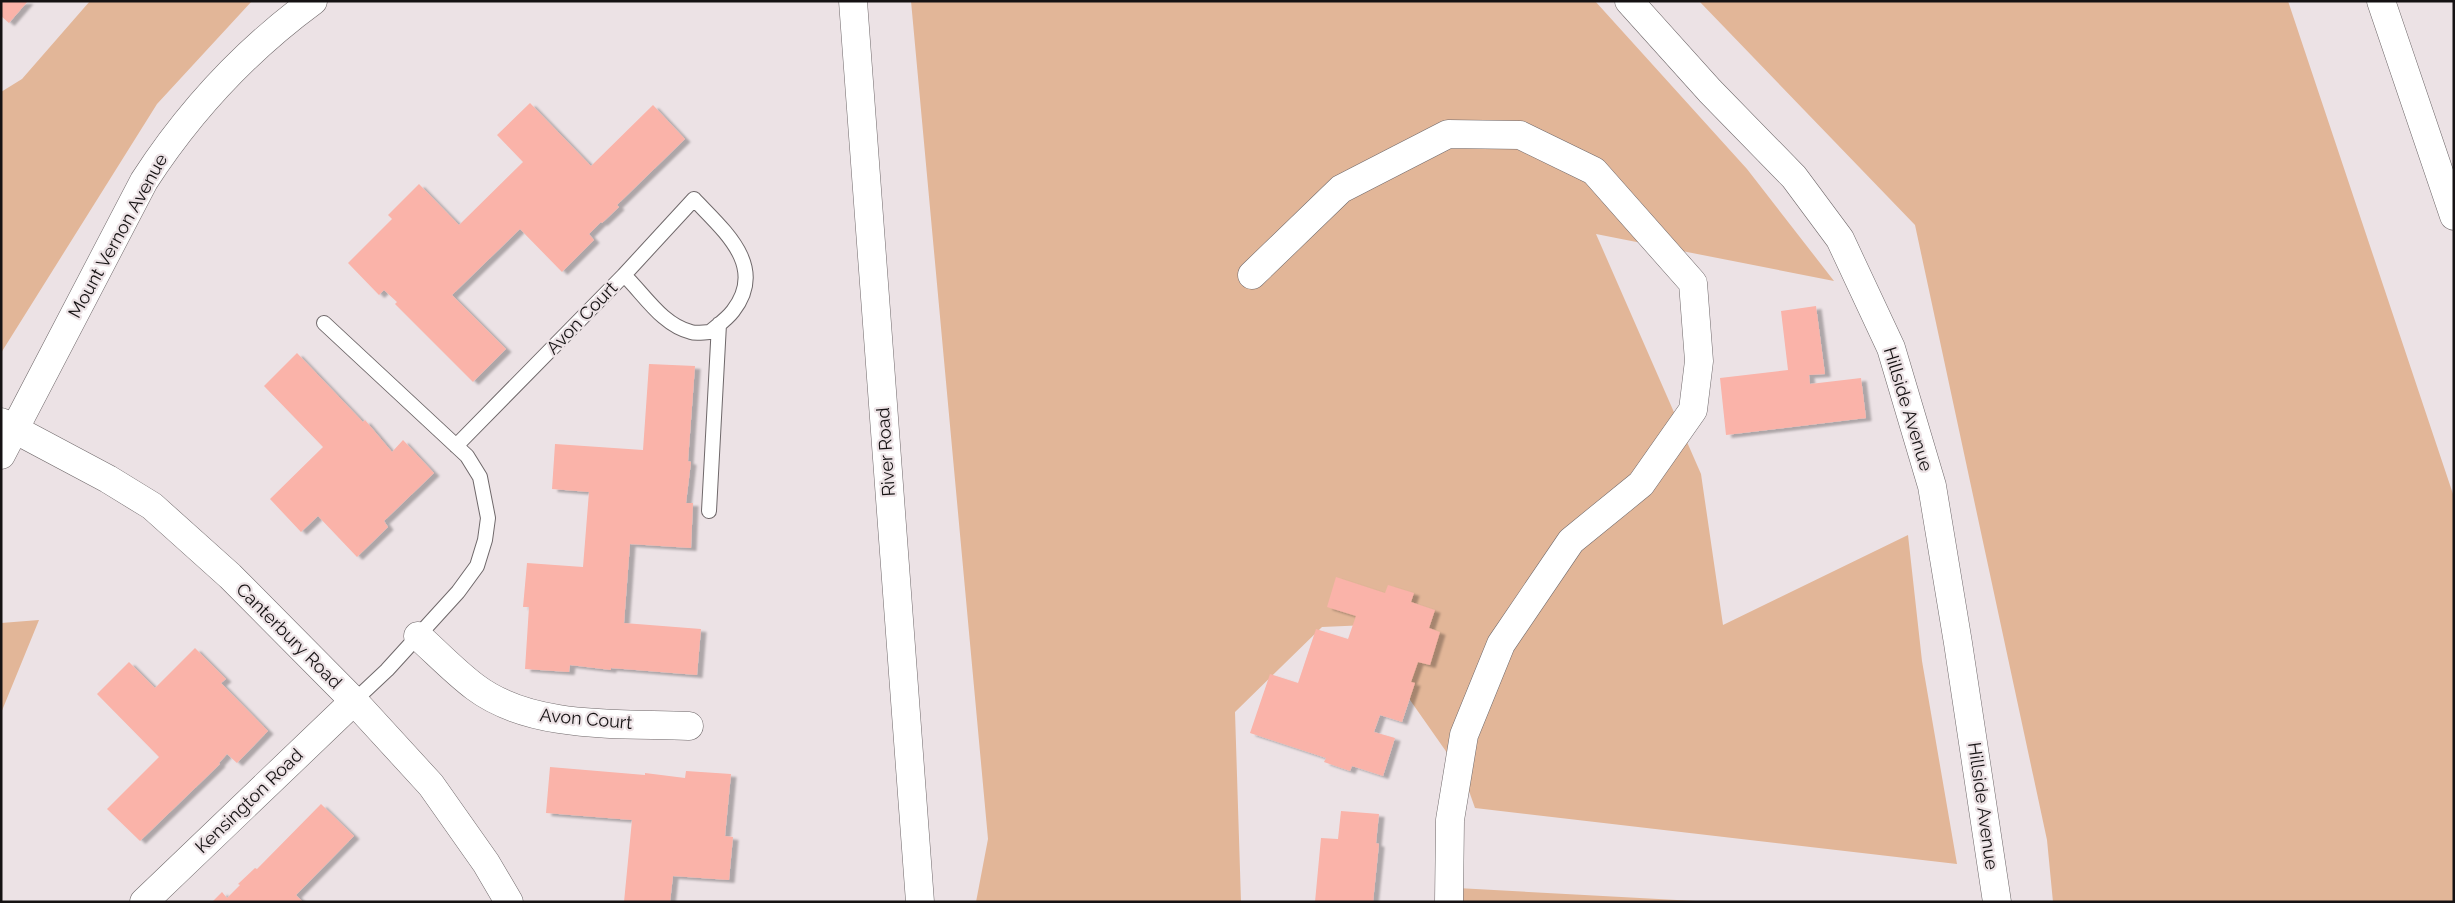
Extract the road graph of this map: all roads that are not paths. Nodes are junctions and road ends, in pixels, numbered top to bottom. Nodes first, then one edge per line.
1 (313, 1) edge
2 (853, 1) edge
3 (1629, 1) edge
4 (2381, 1) edge
5 (2454, 216) edge
6 (624, 274) junction
7 (1252, 275) dead end
8 (324, 322) dead end
9 (720, 324) junction
10 (8, 426) edge
11 (456, 446) junction
12 (1, 455) edge
13 (709, 512) dead end
14 (418, 636) junction
15 (354, 701) junction
16 (689, 726) dead end
17 (144, 902) edge
18 (509, 902) edge
19 (920, 902) edge
20 (1449, 902) edge
21 (1997, 902) edge

1 - 10 street, Mount Vernon Avenue
2 - 19 street, River Road
3 - 21 street, Hillside Avenue
4 - 5 street
6 - 9 lane, Avon Court
6 - 9 lane, Avon Court
6 - 11 lane, Avon Court
7 - 20 street
8 - 11 lane
9 - 13 lane
10 - 12 street, Mount Vernon Avenue
10 - 15 street, Canterbury Road
11 - 14 lane
14 - 15 lane
14 - 16 street, Avon Court
15 - 17 street, Kensington Road
15 - 18 street, Canterbury Road

